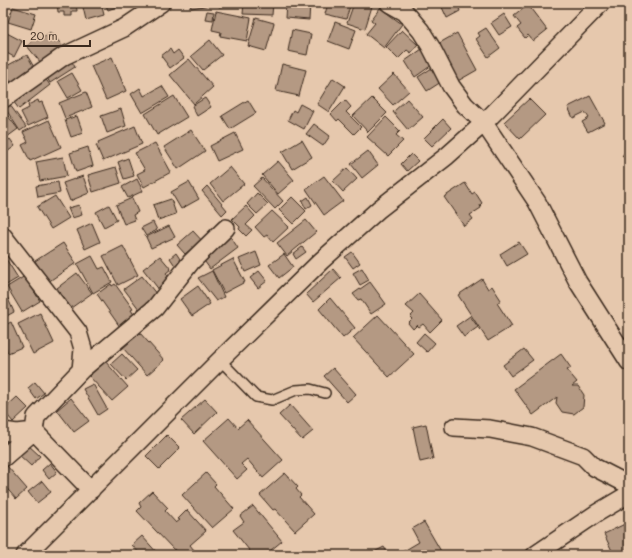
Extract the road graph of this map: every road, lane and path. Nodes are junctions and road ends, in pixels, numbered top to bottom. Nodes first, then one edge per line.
1 (161, 3) edge
2 (390, 3) edge
3 (601, 3) edge
4 (3, 99) edge
5 (484, 123) junction
6 (226, 228) dead end
7 (3, 236) edge
8 (220, 360) junction
9 (629, 362) edge
10 (81, 370) junction
11 (325, 393) dead end
12 (454, 427) dead end
13 (3, 431) edge
14 (34, 431) junction
15 (3, 458) edge
16 (629, 485) edge
17 (91, 490) junction
18 (629, 494) edge
19 (25, 555) edge
20 (535, 555) edge

1 - 4 street
2 - 5 street
3 - 5 street
5 - 8 street
5 - 9 street
6 - 10 street
7 - 10 street
8 - 11 lane
8 - 17 street
10 - 14 street
12 - 16 street
13 - 14 street
14 - 15 street
14 - 17 street
17 - 19 street
18 - 20 street

